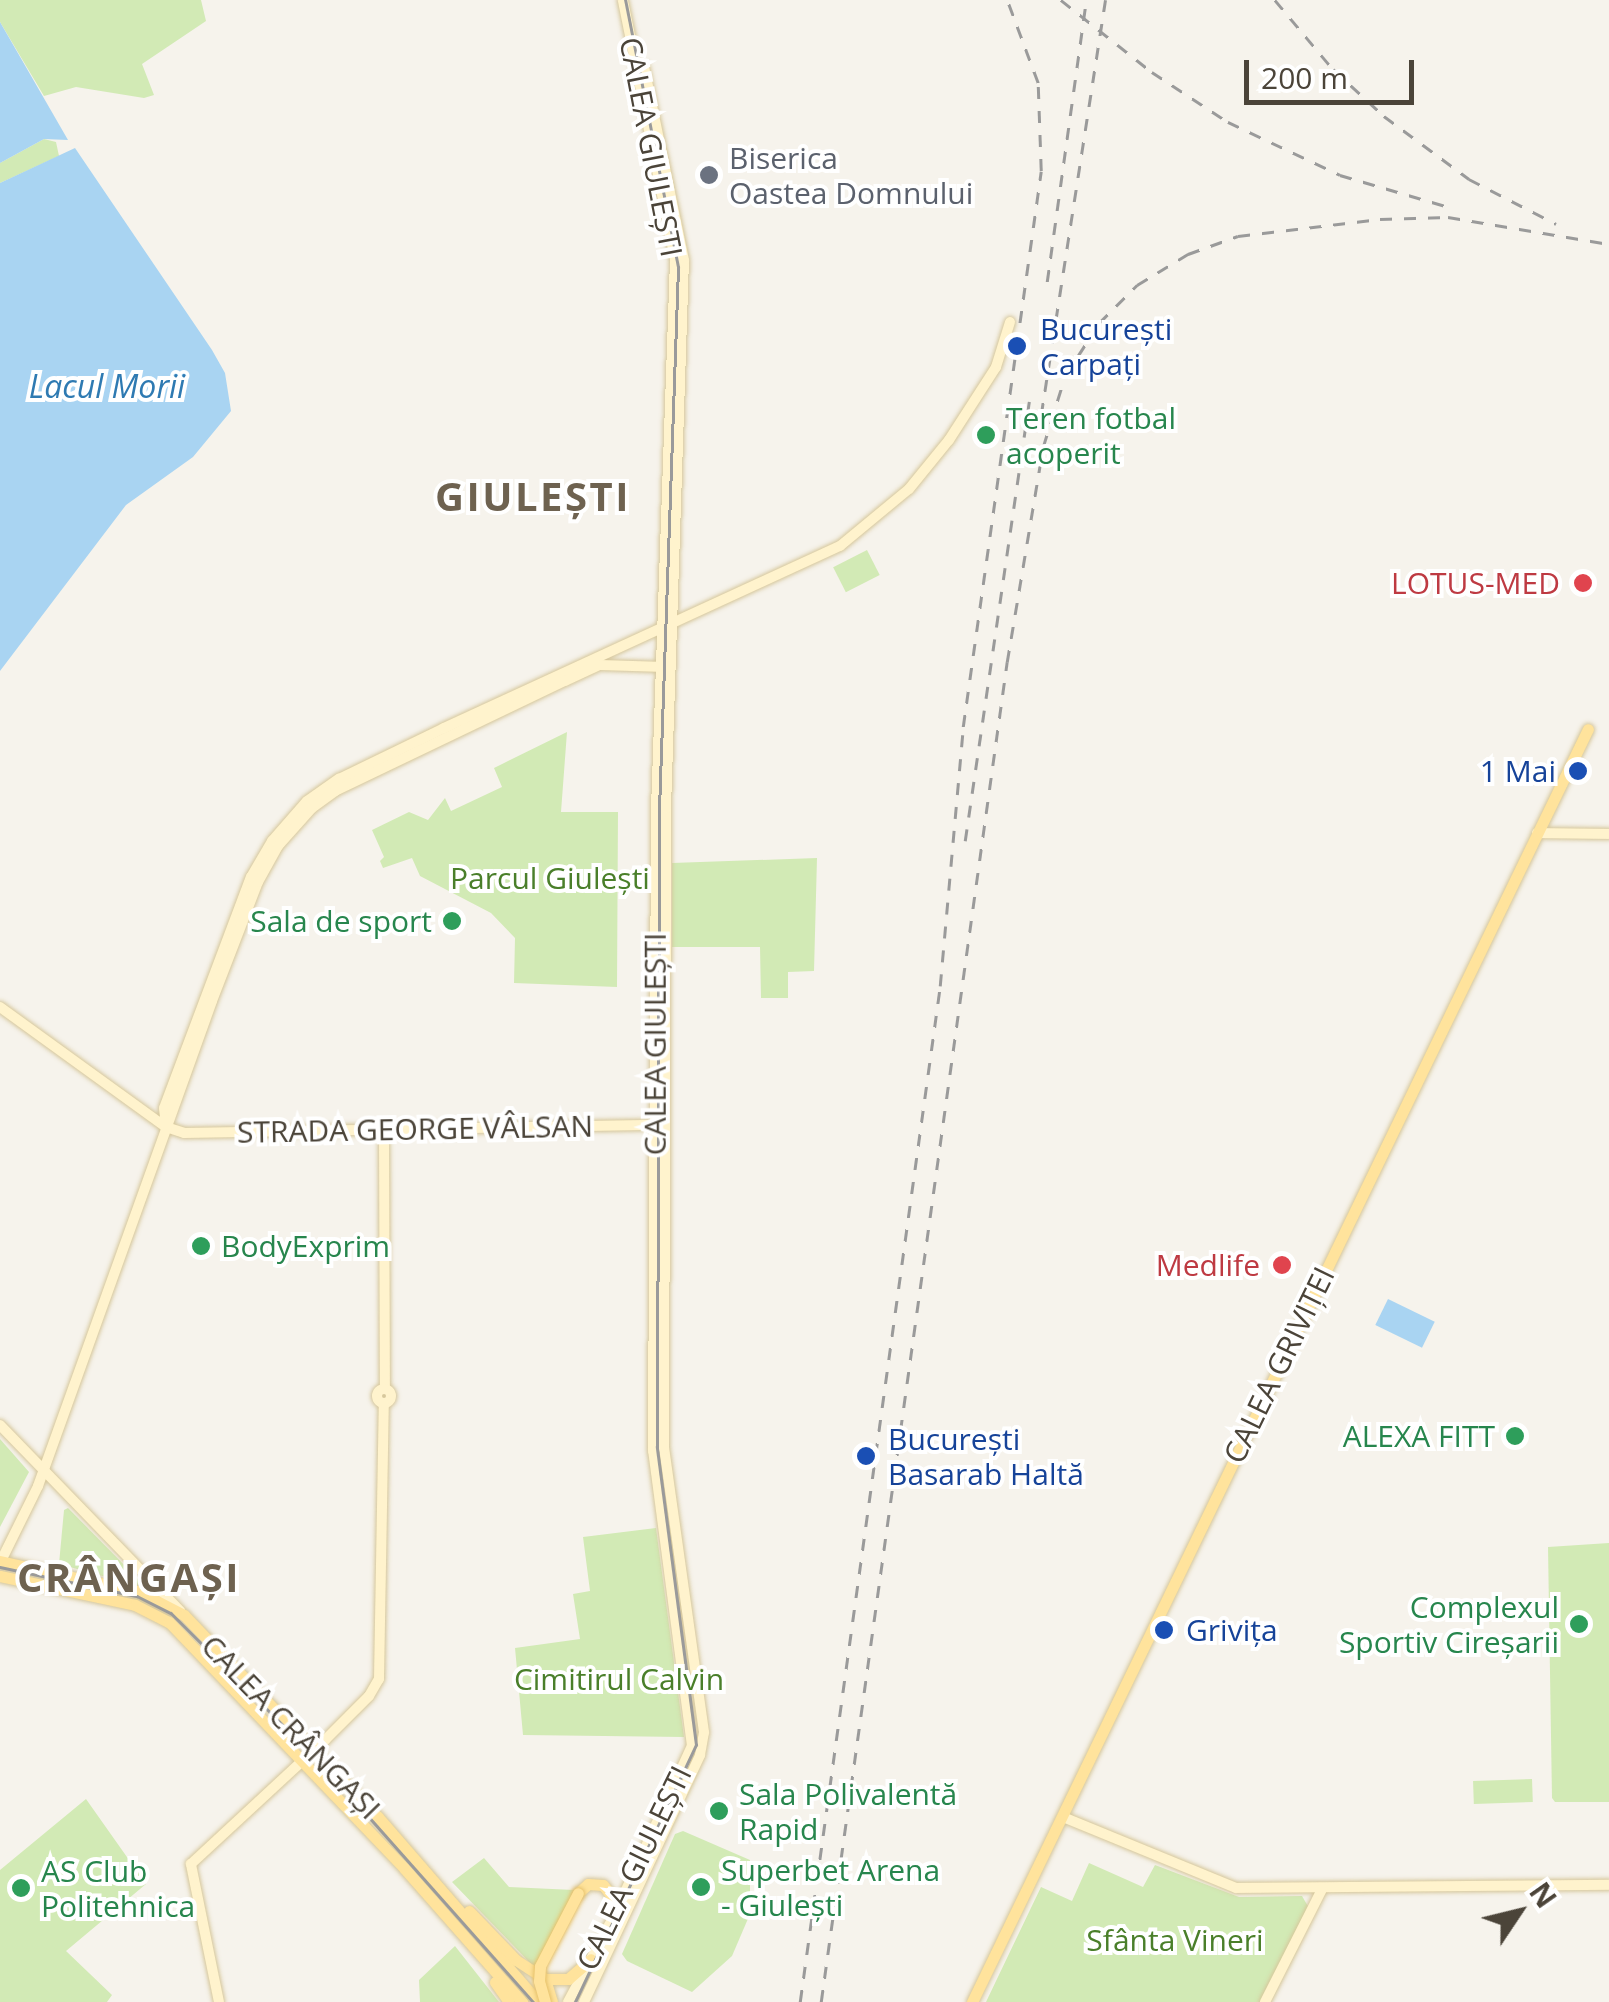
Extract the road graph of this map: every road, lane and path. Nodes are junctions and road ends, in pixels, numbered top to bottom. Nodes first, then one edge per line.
1 (627, 0) edge
2 (1010, 322) dead end
3 (667, 626) junction
4 (598, 661) junction
5 (666, 667) junction
6 (1588, 728) dead end
7 (1537, 833) junction
8 (1609, 834) edge
9 (0, 1007) edge
10 (660, 1125) junction
11 (166, 1128) junction
12 (384, 1129) junction
13 (0, 1425) edge
14 (43, 1470) junction
15 (1, 1559) edge
16 (0, 1576) edge
17 (184, 1615) junction
18 (315, 1750) junction
19 (303, 1761) junction
20 (378, 1817) junction
21 (1063, 1817) junction
22 (368, 1830) junction
23 (409, 1863) junction
24 (1609, 1885) edge
25 (1322, 1889) junction
26 (1302, 1890) junction
27 (1313, 1907) junction
28 (614, 1916) junction
29 (591, 1959) junction
30 (493, 1960) junction
31 (545, 1979) junction
32 (218, 2002) edge
33 (509, 2002) edge
34 (522, 2002) edge
35 (545, 2002) edge
36 (568, 2002) edge
37 (584, 2002) edge
38 (972, 2002) edge
39 (1265, 2002) edge

1 - 3 street, CALEA GIULEȘTI
2 - 3 street
3 - 4 street
3 - 5 street, CALEA GIULEȘTI
4 - 5 street
4 - 11 street
5 - 10 street, CALEA GIULEȘTI
6 - 7 main road, CALEA GRIVIȚEI
7 - 8 street
7 - 21 main road, CALEA GRIVIȚEI
9 - 11 street
10 - 12 street, STRADA GEORGE VÂLSAN
10 - 28 street, CALEA GIULEȘTI
10 - 37 street, CALEA GIULEȘTI
11 - 12 street, STRADA GEORGE VÂLSAN
11 - 14 street
12 - 18 street
13 - 14 street, CALEA CRÂNGAȘI
14 - 15 street
14 - 17 street, CALEA CRÂNGAȘI
15 - 17 main road
16 - 19 main road, CALEA CRÂNGAȘI
17 - 18 main road, CALEA CRÂNGAȘI
18 - 19 street
18 - 20 main road, CALEA CRÂNGAȘI
19 - 22 main road, CALEA CRÂNGAȘI
19 - 32 street
20 - 23 main road, CALEA CRÂNGAȘI
20 - 31 main road
21 - 26 street
21 - 38 main road, CALEA GRIVIȚEI
22 - 23 main road, CALEA CRÂNGAȘI
22 - 33 main road
23 - 30 main road
24 - 25 street
25 - 26 street
25 - 27 street
26 - 27 street
27 - 39 street
28 - 29 street, CALEA GIULEȘTI
28 - 35 main road, bridge
29 - 31 main road
29 - 36 street, CALEA GIULEȘTI
30 - 34 main road
30 - 35 main road
31 - 35 main road

